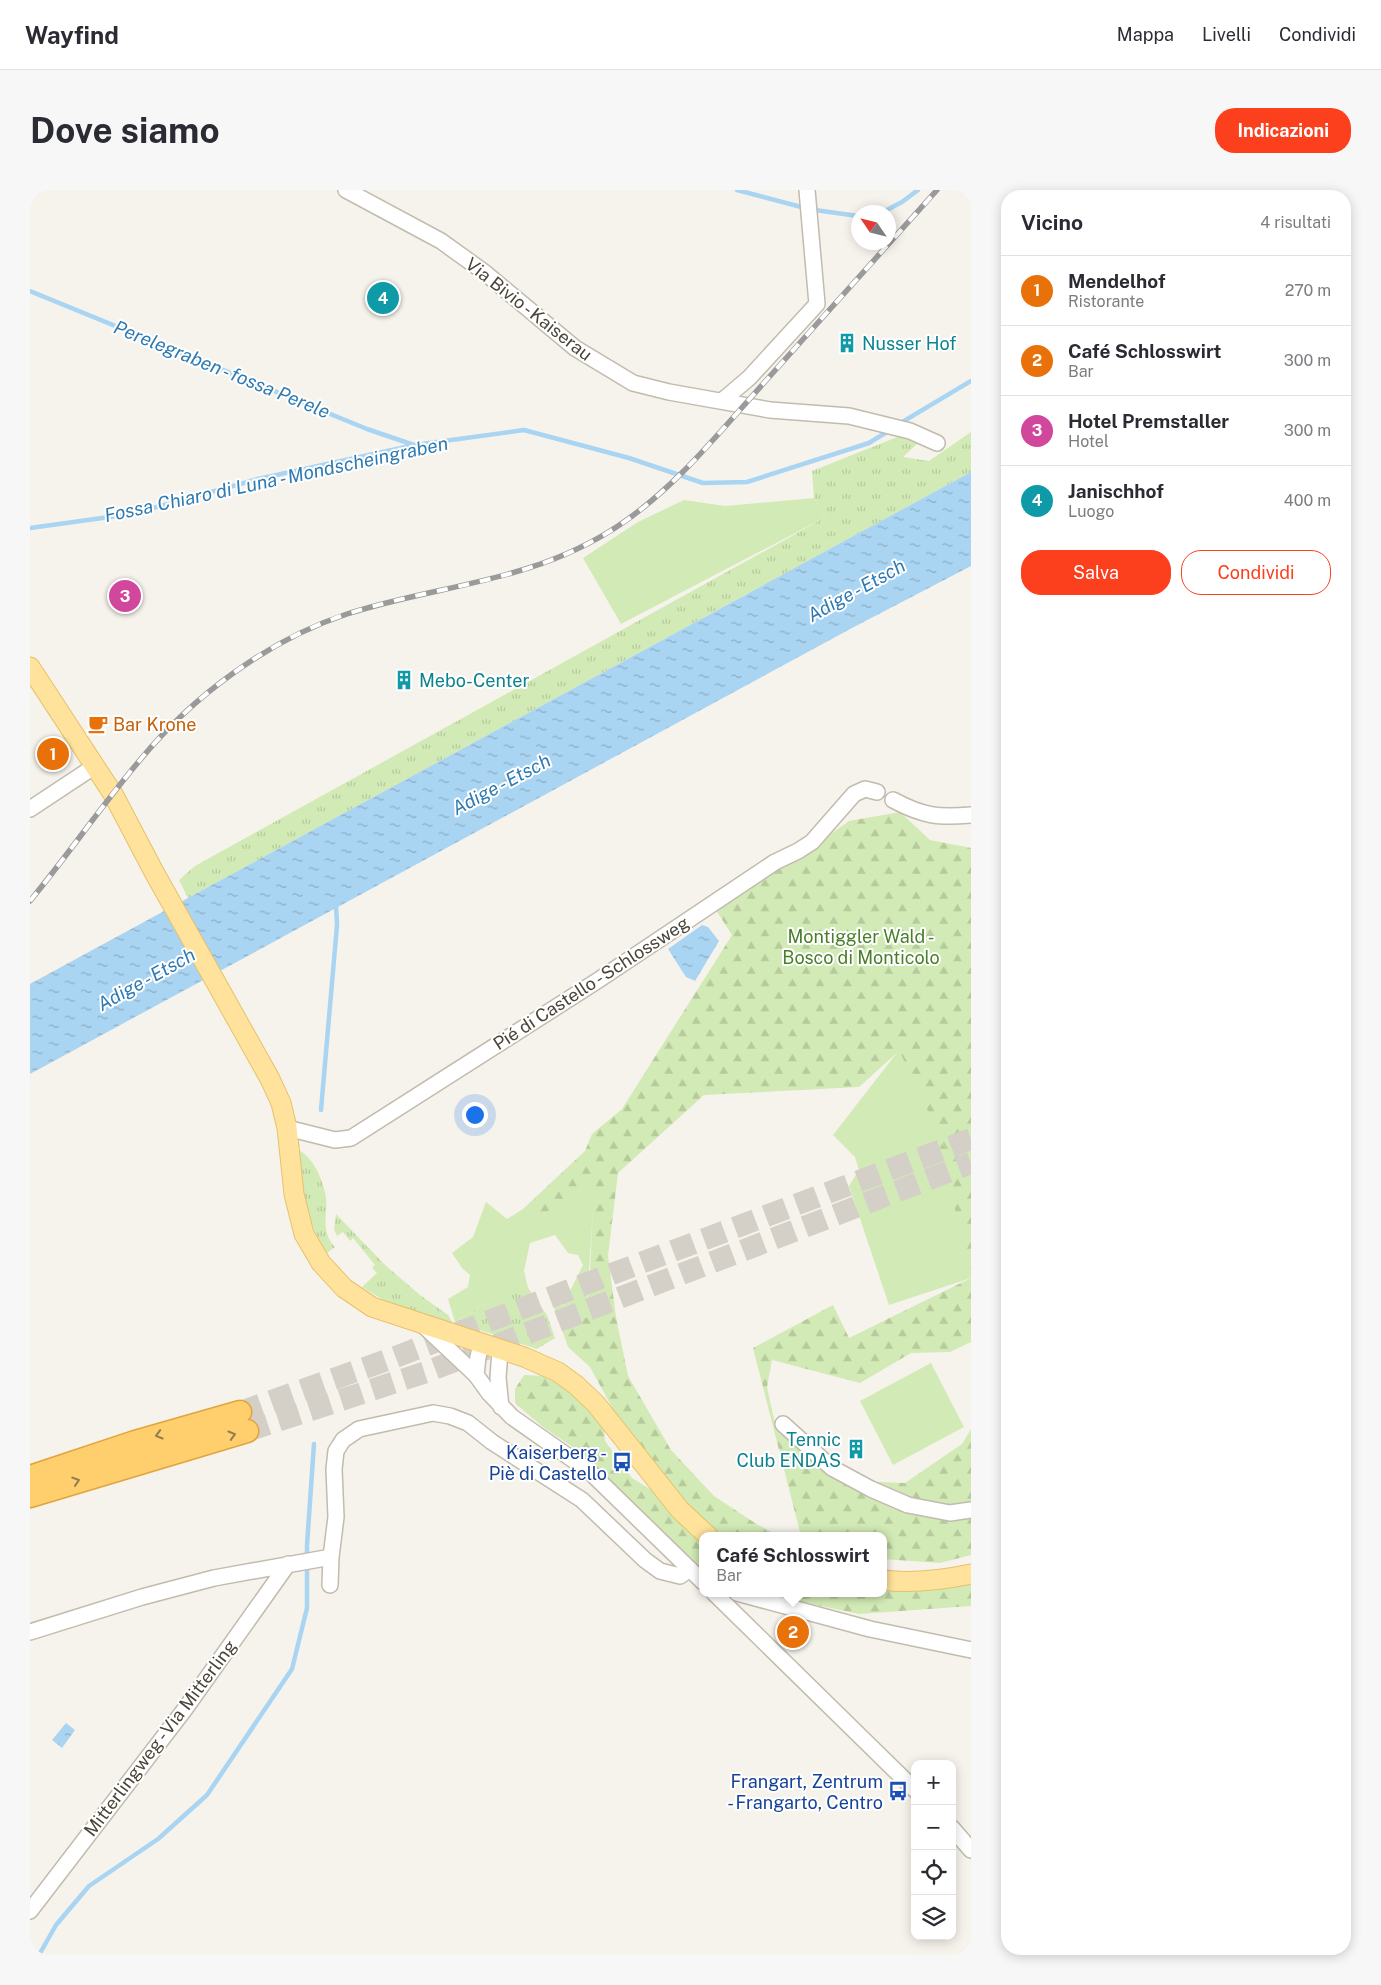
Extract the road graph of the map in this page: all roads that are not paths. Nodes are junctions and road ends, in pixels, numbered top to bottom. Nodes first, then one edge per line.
1 (346, 190) edge
2 (807, 190) edge
3 (723, 400) junction
4 (938, 443) dead end
5 (30, 667) edge
6 (95, 766) junction
7 (877, 792) dead end
8 (894, 800) dead end
9 (30, 809) edge
10 (971, 815) edge
11 (287, 1128) junction
12 (424, 1326) junction
13 (482, 1344) junction
14 (500, 1350) junction
15 (524, 1358) junction
16 (476, 1375) junction
17 (498, 1378) junction
18 (502, 1407) junction
19 (783, 1424) dead end
20 (30, 1477) edge
21 (30, 1496) edge
22 (971, 1510) edge
23 (704, 1532) edge
24 (324, 1558) junction
25 (293, 1563) junction
26 (690, 1569) junction
27 (971, 1574) edge
28 (699, 1578) edge
29 (887, 1580) edge
30 (330, 1585) dead end
31 (721, 1597) edge
32 (752, 1597) edge
33 (30, 1632) edge
34 (971, 1650) edge
35 (911, 1786) edge
36 (956, 1833) edge
37 (971, 1850) edge
38 (30, 1911) edge

1 - 3 street, Via Bivio - Kaiserau
2 - 3 street
3 - 4 street, Via Bivio - Kaiserau
5 - 6 main road
6 - 9 street
6 - 11 main road
7 - 11 street, Pié di Castello - Schlossweg
8 - 10 street
11 - 12 main road
12 - 13 main road
12 - 16 street
13 - 14 main road
13 - 16 street
14 - 15 main road
14 - 17 street
15 - 17 street
15 - 23 main road
16 - 18 street
17 - 18 street
18 - 26 street
19 - 22 street
21 -> 20 highway
24 - 25 street
24 - 26 street
24 - 30 street
25 - 33 street
25 - 38 street, Mitterlingweg - Via Mitterling
26 - 28 street
27 - 29 main road
31 - 35 street
32 - 34 street
36 - 37 street

